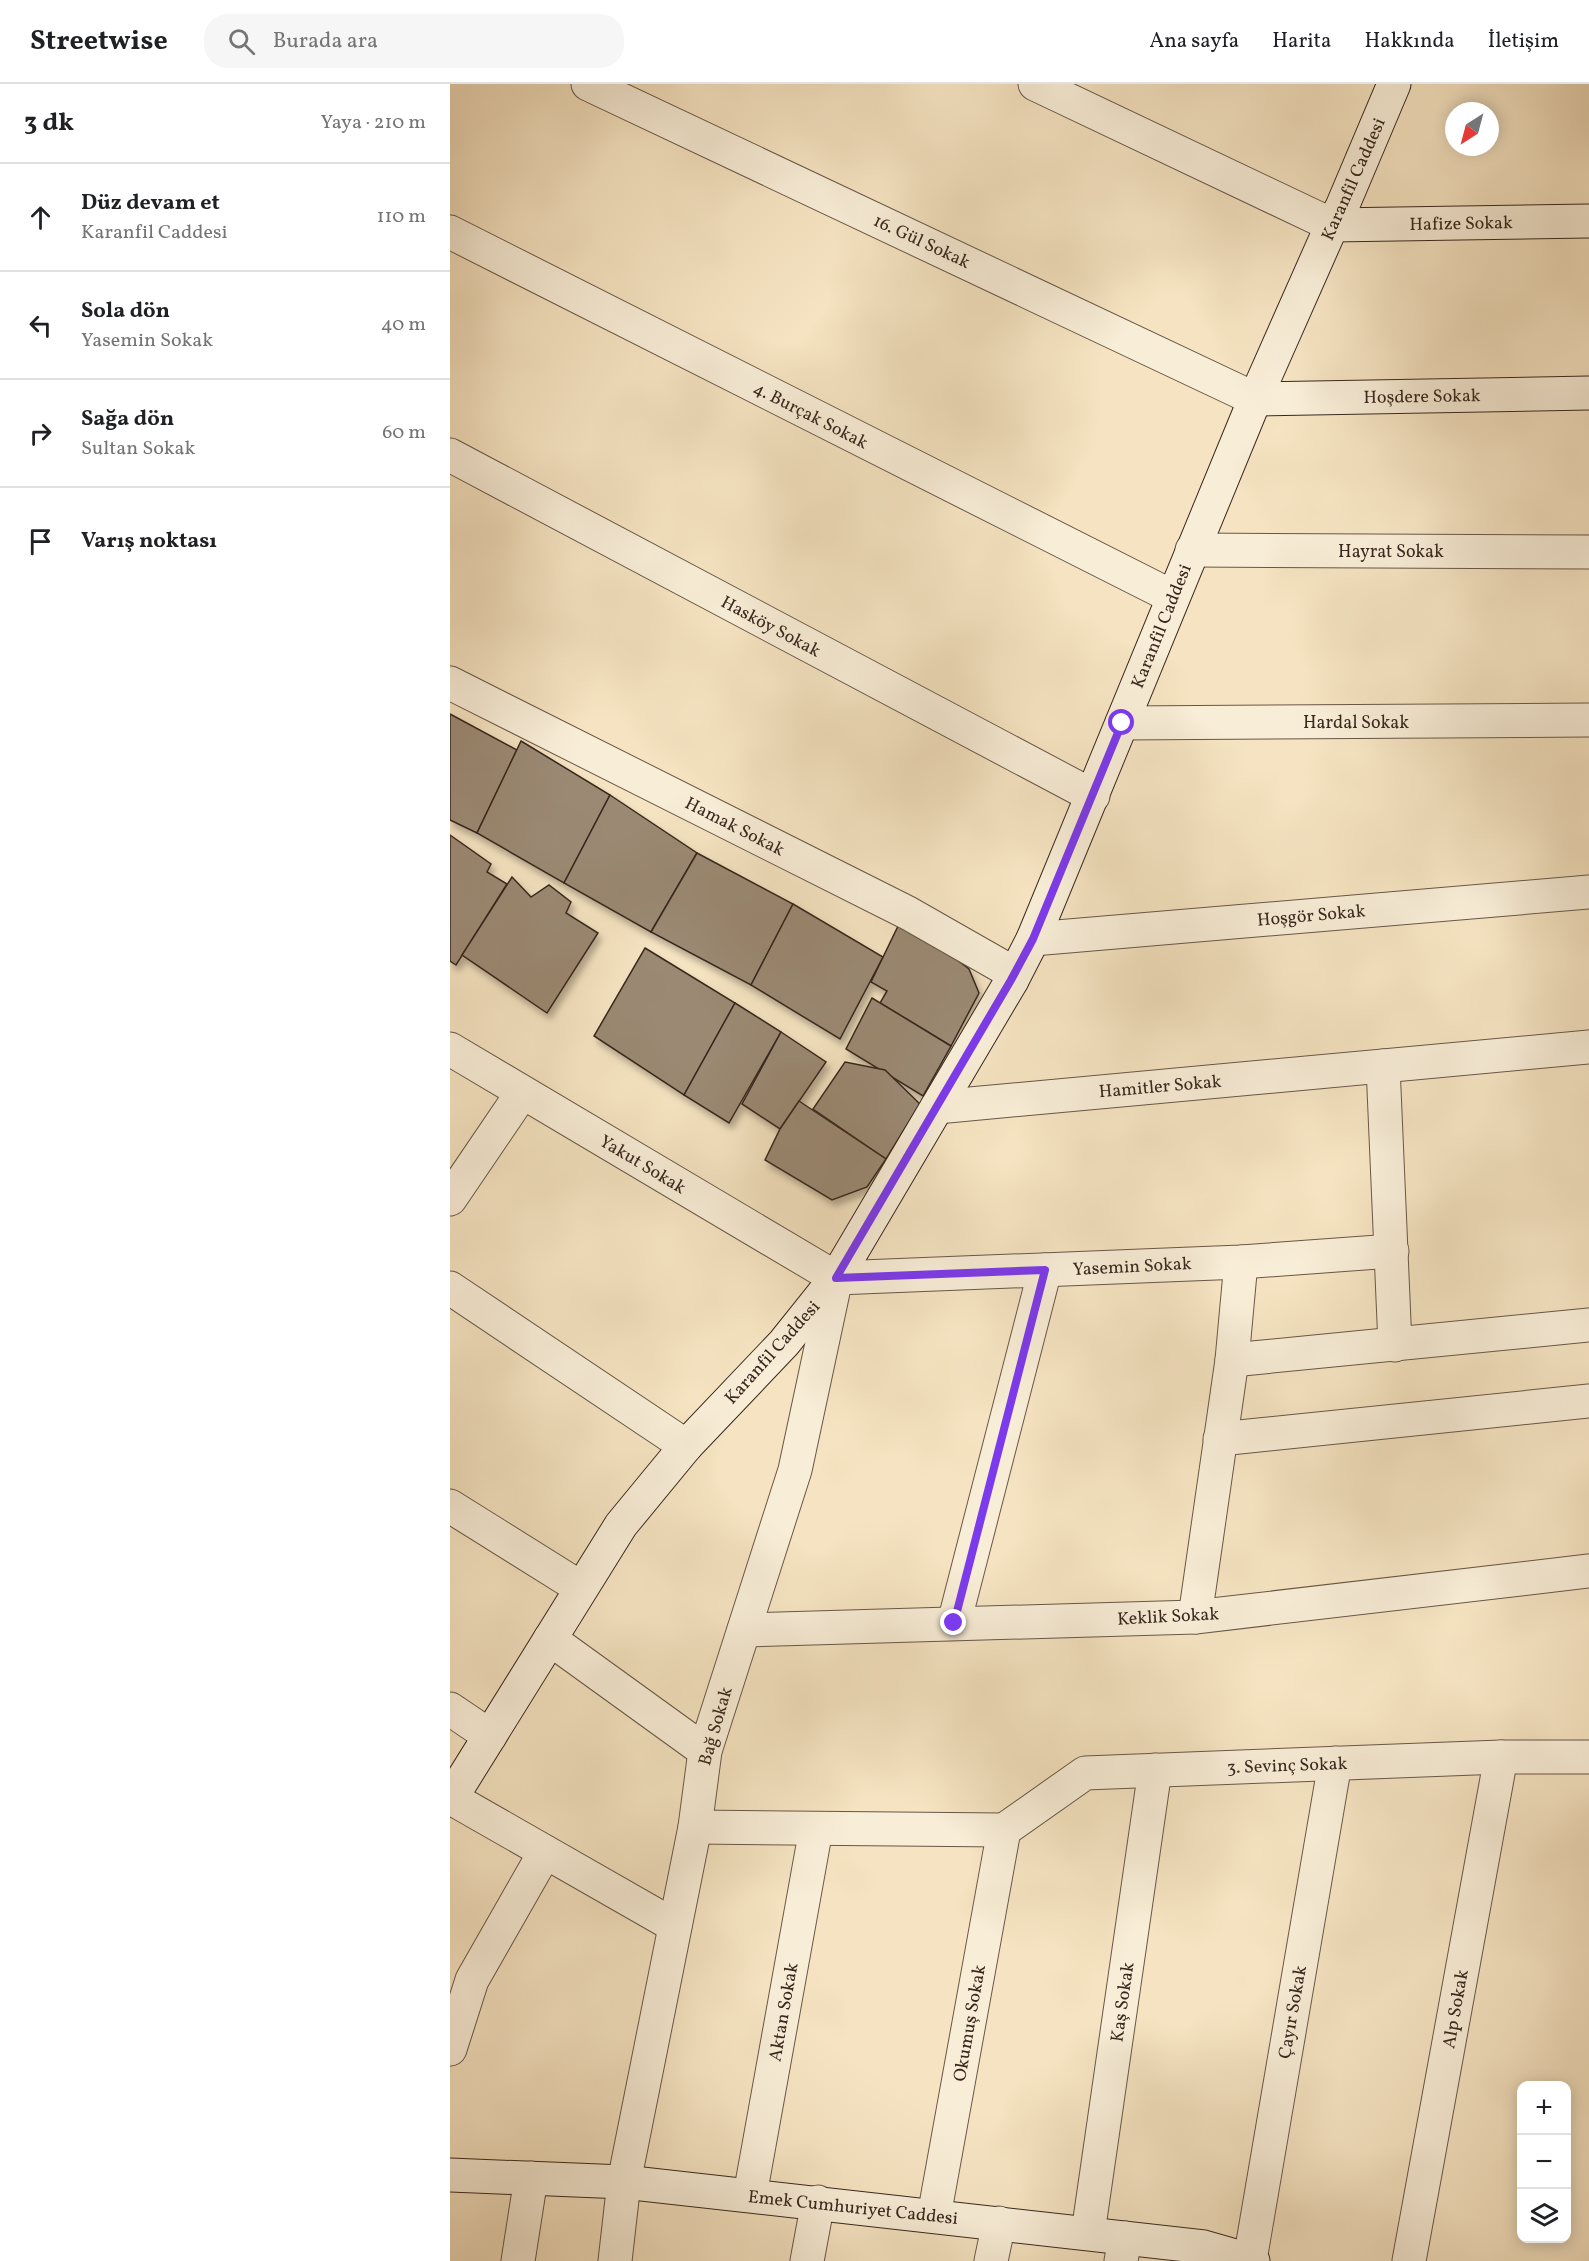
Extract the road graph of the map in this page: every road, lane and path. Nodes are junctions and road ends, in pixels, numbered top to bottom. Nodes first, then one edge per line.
1 (588, 84) edge
2 (1035, 84) edge
3 (1394, 84) edge
4 (1589, 221) edge
5 (1332, 225) junction
6 (450, 232) edge
7 (1589, 393) edge
8 (1255, 399) junction
9 (450, 455) edge
10 (1192, 550) junction
11 (1589, 552) edge
12 (1173, 597) junction
13 (450, 683) edge
14 (1589, 720) edge
15 (1122, 723) junction
16 (1093, 796) junction
17 (1589, 892) edge
18 (1033, 939) junction
19 (1011, 980) junction
20 (1589, 1047) edge
21 (450, 1048) edge
22 (1383, 1066) junction
23 (522, 1093) junction
24 (937, 1107) junction
25 (450, 1199) edge
26 (1392, 1251) junction
27 (1241, 1262) junction
28 (1045, 1270) junction
29 (836, 1278) junction
30 (450, 1288) edge
31 (1589, 1324) edge
32 (1395, 1345) junction
33 (1232, 1360) junction
34 (1589, 1401) edge
35 (1220, 1439) junction
36 (686, 1446) junction
37 (450, 1506) edge
38 (1589, 1570) edge
39 (581, 1588) junction
40 (1195, 1617) junction
41 (954, 1623) junction
42 (744, 1630) junction
43 (550, 1639) junction
44 (450, 1709) edge
45 (489, 1736) junction
46 (705, 1751) junction
47 (1501, 1757) junction
48 (1589, 1757) edge
49 (1335, 1763) junction
50 (1155, 1770) junction
51 (450, 1799) edge
52 (695, 1827) junction
53 (816, 1828) junction
54 (1004, 1830) junction
55 (545, 1852) junction
56 (675, 1926) junction
57 (450, 2049) edge
58 (450, 2175) edge
59 (531, 2178) junction
60 (624, 2182) junction
61 (750, 2195) junction
62 (818, 2202) junction
63 (934, 2216) junction
64 (999, 2223) junction
65 (1088, 2233) junction
66 (1123, 2249) edge
67 (518, 2261) edge
68 (615, 2261) edge
69 (807, 2261) edge
70 (991, 2261) edge
71 (1251, 2261) edge
72 (1409, 2261) edge

1 - 8 street, 16. Gül Sokak
2 - 5 street
3 - 5 street, Karanfil Caddesi
4 - 5 street, Hafize Sokak
5 - 8 street, Karanfil Caddesi
6 - 12 street, 4. Burçak Sokak
7 - 8 street, Hoşdere Sokak
8 - 10 street, Karanfil Caddesi
9 - 16 street, Hasköy Sokak
10 - 11 street, Hayrat Sokak
10 - 12 street, Karanfil Caddesi
12 - 15 street, Karanfil Caddesi
13 - 19 street, Hamak Sokak
14 - 15 street, Hardal Sokak
15 - 16 street, Karanfil Caddesi
16 - 18 street, Karanfil Caddesi
17 - 18 street, Hoşgör Sokak
18 - 19 street, Karanfil Caddesi
19 - 24 street, Karanfil Caddesi
20 - 22 street, Hamitler Sokak
21 - 23 street, Yakut Sokak
22 - 24 street, Hamitler Sokak
22 - 26 street
23 - 25 street
23 - 29 street, Yakut Sokak
24 - 29 street, Karanfil Caddesi
26 - 27 street, Yasemin Sokak
26 - 32 street
27 - 28 street, Yasemin Sokak
27 - 33 street
28 - 29 street, Yasemin Sokak
28 - 41 street
29 - 36 street, Karanfil Caddesi
29 - 42 street, Bağ Sokak
30 - 36 street
31 - 32 street
32 - 33 street
33 - 35 street
34 - 35 street
35 - 40 street
36 - 39 street, Karanfil Caddesi
37 - 39 street
38 - 40 street, Keklik Sokak
39 - 43 street, Karanfil Caddesi
40 - 41 street, Keklik Sokak
41 - 42 street, Keklik Sokak
42 - 46 street, Bağ Sokak
43 - 45 street, Karanfil Caddesi
43 - 46 street
44 - 45 street
45 - 51 street, Karanfil Caddesi
46 - 52 street, Bağ Sokak
47 - 48 street, 3. Sevinç Sokak
47 - 49 street, 3. Sevinç Sokak
47 - 72 street, Alp Sokak
49 - 50 street, 3. Sevinç Sokak
49 - 71 street, Çayır Sokak
50 - 54 street, 3. Sevinç Sokak
50 - 65 street, Kaş Sokak
51 - 55 street
52 - 53 street
52 - 56 street, Bağ Sokak
53 - 54 street
53 - 61 street, Aktan Sokak
54 - 63 street, Okumuş Sokak
55 - 56 street
55 - 57 street
56 - 60 street, Bağ Sokak
58 - 59 street, Emek Cumhuriyet Caddesi
59 - 60 street, Emek Cumhuriyet Caddesi
59 - 67 street
60 - 61 street, Emek Cumhuriyet Caddesi
60 - 68 street, Bağ Sokak
61 - 62 street, Emek Cumhuriyet Caddesi
62 - 63 street, Emek Cumhuriyet Caddesi
62 - 69 street
63 - 64 street, Emek Cumhuriyet Caddesi
64 - 65 street, Emek Cumhuriyet Caddesi
64 - 70 street
65 - 66 street, Emek Cumhuriyet Caddesi
66 - 71 street, Emek Cumhuriyet Caddesi

